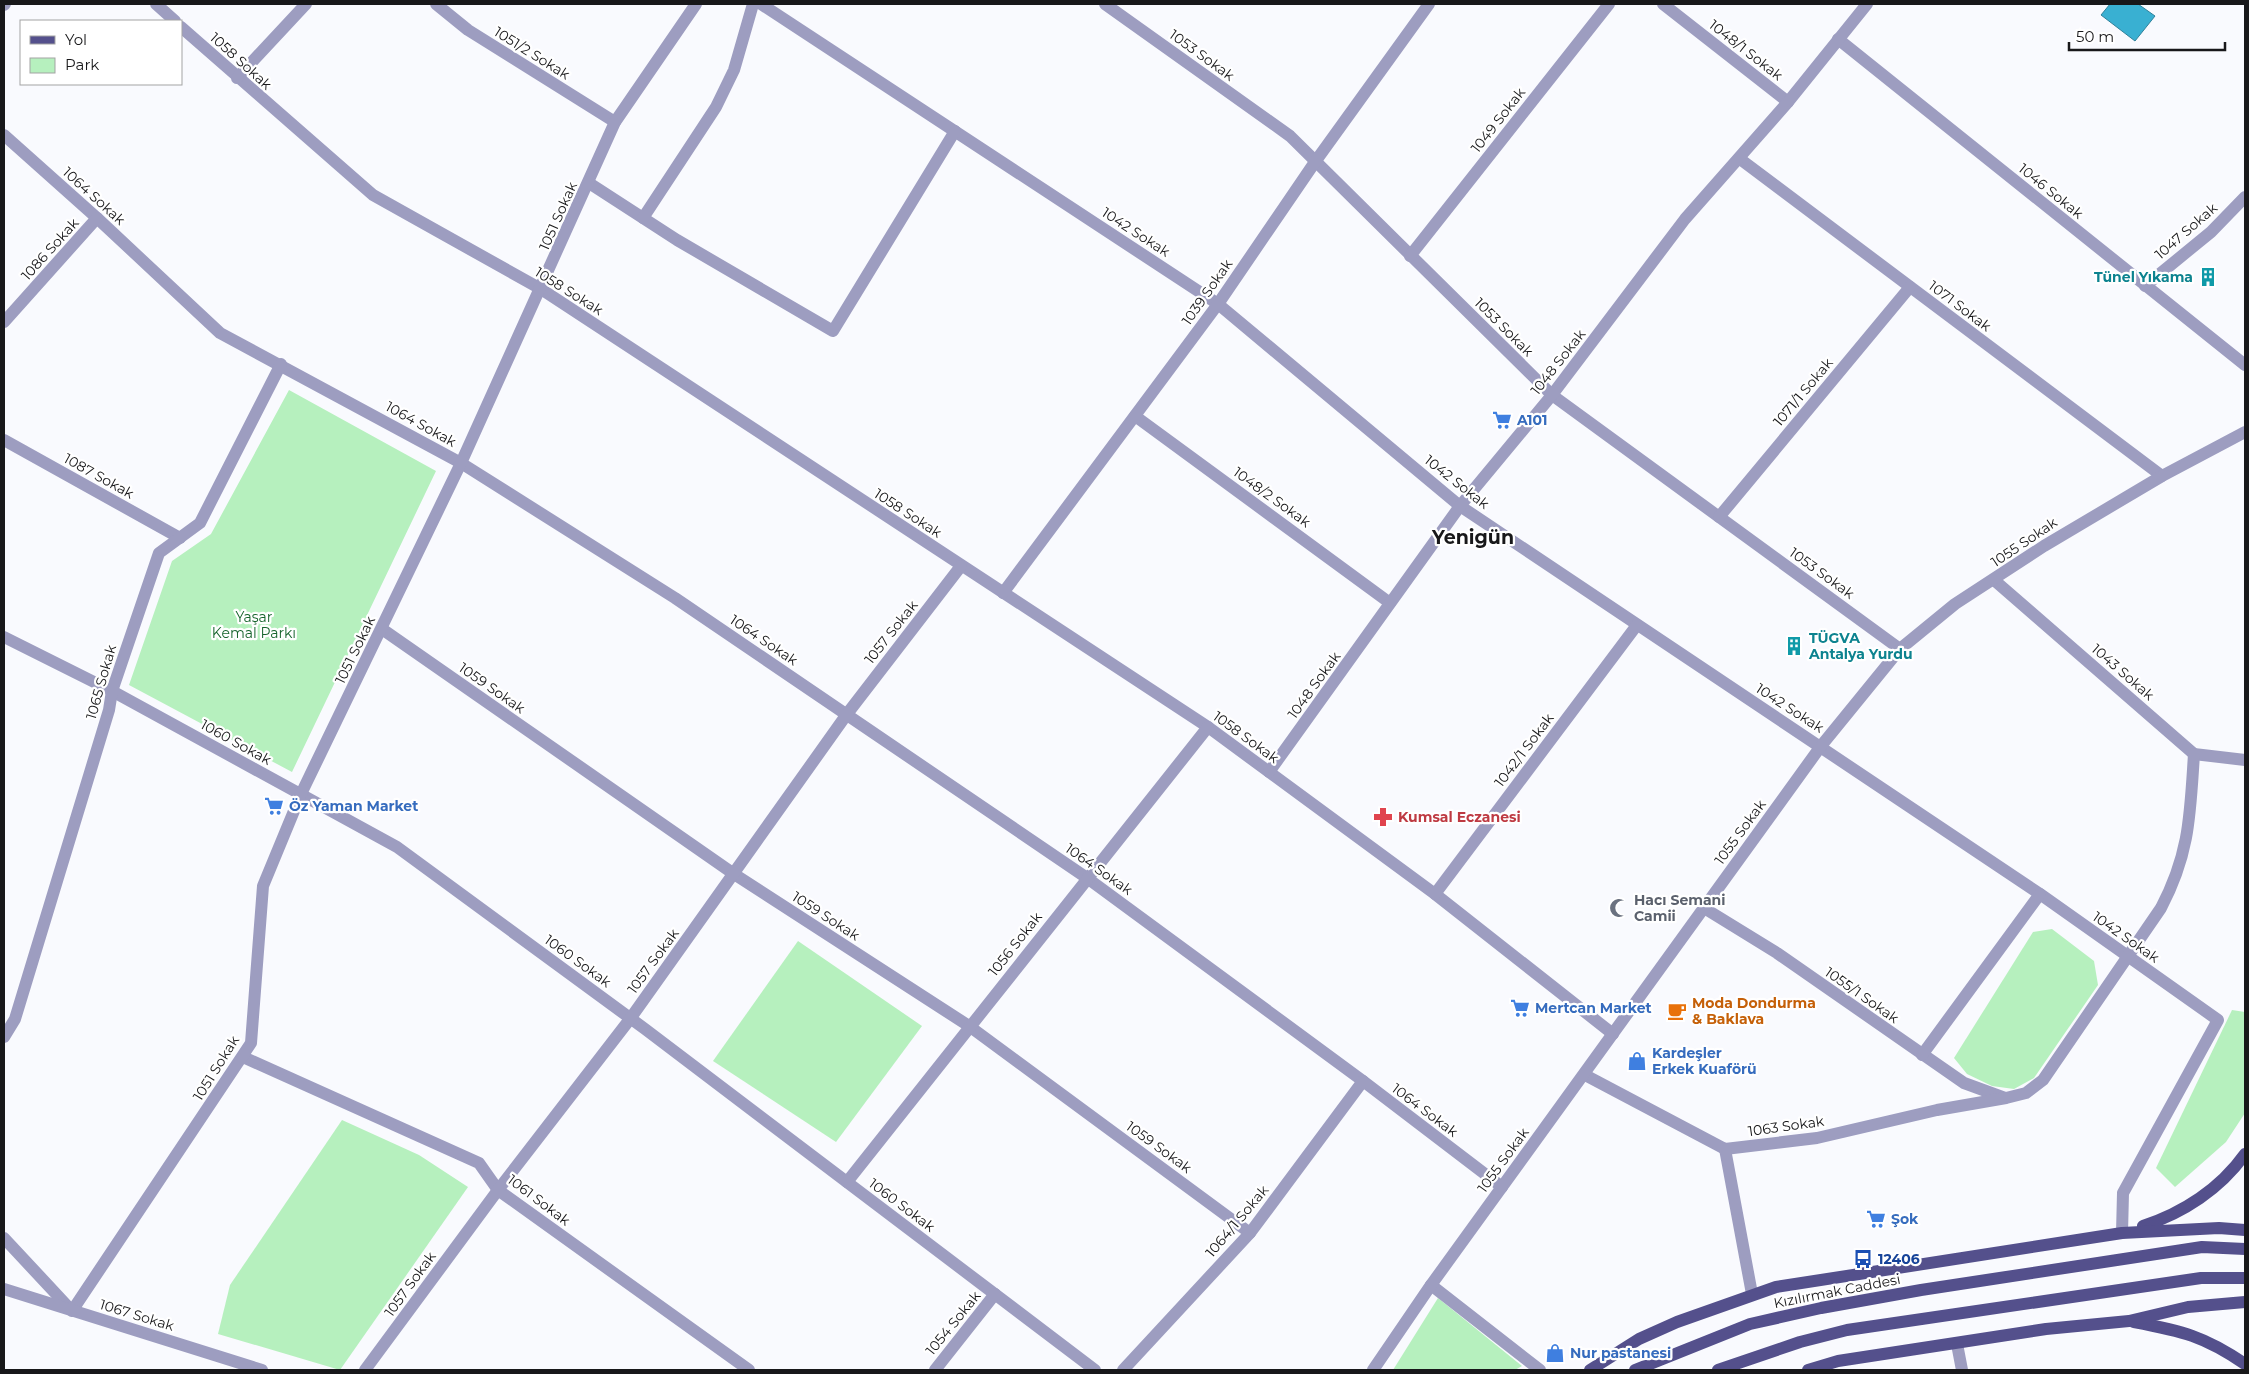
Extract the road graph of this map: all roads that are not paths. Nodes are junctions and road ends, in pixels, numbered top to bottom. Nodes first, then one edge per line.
1 (156, 4) edge
2 (306, 4) edge
3 (436, 4) edge
4 (696, 4) edge
5 (753, 4) edge
6 (761, 4) edge
7 (1106, 4) edge
8 (1428, 4) edge
9 (1609, 4) edge
10 (1662, 4) edge
11 (1867, 4) edge
12 (174, 20) edge
13 (182, 28) edge
14 (1838, 39) junction
15 (237, 78) junction
16 (1788, 102) junction
17 (615, 122) junction
18 (955, 131) junction
19 (4, 135) edge
20 (1740, 159) junction
21 (1315, 162) junction
22 (589, 183) junction
23 (2245, 197) edge
24 (98, 218) junction
25 (643, 218) junction
26 (1410, 256) junction
27 (2145, 286) junction
28 (1910, 287) junction
29 (541, 290) junction
30 (1218, 304) junction
31 (4, 322) edge
32 (281, 364) junction
33 (2245, 365) edge
34 (1552, 395) junction
35 (1135, 416) junction
36 (2245, 432) edge
37 (4, 440) edge
38 (461, 463) junction
39 (2162, 476) junction
40 (1460, 506) junction
41 (1719, 516) junction
42 (180, 538) junction
43 (962, 566) junction
44 (1994, 580) junction
45 (1003, 593) junction
46 (1390, 603) junction
47 (1636, 625) junction
48 (382, 629) junction
49 (4, 638) edge
50 (1900, 649) junction
51 (112, 691) junction
52 (847, 714) junction
53 (1208, 727) junction
54 (1821, 746) junction
55 (2194, 754) junction
56 (2245, 760) edge
57 (1269, 772) junction
58 (301, 794) junction
59 (734, 874) junction
60 (1087, 878) junction
61 (1434, 894) junction
62 (2040, 894) junction
63 (1704, 908) junction
64 (2128, 957) junction
65 (630, 1018) junction
66 (969, 1026) junction
67 (1613, 1034) junction
68 (4, 1037) edge
69 (1922, 1054) junction
70 (243, 1057) junction
71 (1585, 1075) junction
72 (1363, 1081) junction
73 (2006, 1098) junction
74 (1725, 1149) junction
75 (2245, 1154) edge
76 (847, 1182) junction
77 (1502, 1187) junction
78 (498, 1190) junction
79 (2245, 1230) edge
80 (1250, 1233) junction
81 (2122, 1233) junction
82 (4, 1238) edge
83 (2245, 1249) edge
84 (2245, 1278) edge
85 (1431, 1285) junction
86 (4, 1289) edge
87 (995, 1294) junction
88 (1752, 1294) junction
89 (2245, 1302) edge
90 (72, 1311) junction
91 (2129, 1321) junction
92 (1957, 1344) junction
93 (2245, 1364) edge
94 (262, 1370) edge
95 (365, 1370) edge
96 (749, 1370) edge
97 (935, 1370) edge
98 (1095, 1370) edge
99 (1123, 1370) edge
100 (1373, 1370) edge
101 (1540, 1370) edge
102 (1590, 1370) edge
103 (1634, 1370) edge
104 (1718, 1370) edge
105 (1808, 1370) edge
106 (1962, 1370) edge

1 - 12 street
2 - 15 street
3 - 17 street, 1051/2 Sokak
4 - 17 street, 1051 Sokak
5 - 25 street
6 - 18 street, 1042 Sokak
7 - 21 street, 1053 Sokak
8 - 21 street, 1039 Sokak
9 - 26 street, 1049 Sokak
10 - 16 street, 1048/1 Sokak
11 - 14 street, 1048 Sokak
13 - 15 street, 1058 Sokak
14 - 16 street, 1048 Sokak
14 - 27 street, 1046 Sokak
15 - 29 street, 1058 Sokak
16 - 20 street, 1048 Sokak
17 - 22 street, 1051 Sokak
18 - 25 street
18 - 30 street, 1042 Sokak
19 - 24 street, 1064 Sokak
20 - 28 street, 1071 Sokak
20 - 34 street, 1048 Sokak
21 - 26 street, 1053 Sokak
21 - 30 street, 1039 Sokak
22 - 25 street
22 - 29 street, 1051 Sokak
23 - 27 street, 1047 Sokak
24 - 31 street, 1086 Sokak
24 - 32 street, 1064 Sokak
26 - 34 street, 1053 Sokak
27 - 33 street, 1046 Sokak
28 - 39 street, 1071 Sokak
28 - 41 street, 1071/1 Sokak
29 - 38 street, 1051 Sokak
29 - 43 street, 1058 Sokak
30 - 35 street, 1039 Sokak
30 - 40 street, 1042 Sokak
32 - 38 street, 1064 Sokak
32 - 42 street, 1065 Sokak
34 - 40 street, 1048 Sokak
34 - 41 street, 1053 Sokak
35 - 45 street, 1039 Sokak
35 - 46 street, 1048/2 Sokak
36 - 39 street, 1055 Sokak
37 - 42 street, 1087 Sokak
38 - 48 street, 1051 Sokak
38 - 52 street, 1064 Sokak
39 - 44 street, 1055 Sokak
40 - 46 street, 1048 Sokak
40 - 47 street, 1042 Sokak
41 - 50 street, 1053 Sokak
42 - 51 street, 1065 Sokak
43 - 45 street, 1058 Sokak
43 - 52 street, 1057 Sokak
44 - 50 street, 1055 Sokak
44 - 55 street, 1043 Sokak
45 - 53 street, 1058 Sokak
46 - 57 street, 1048 Sokak
47 - 54 street, 1042 Sokak
47 - 61 street, 1042/1 Sokak
48 - 58 street, 1051 Sokak
48 - 59 street, 1059 Sokak
49 - 51 street, 1060 Sokak
50 - 54 street, 1055 Sokak
51 - 58 street, 1060 Sokak
51 - 68 street, 1065 Sokak
52 - 59 street, 1057 Sokak
52 - 60 street, 1064 Sokak
53 - 57 street, 1058 Sokak
53 - 60 street, 1056 Sokak
54 - 62 street, 1042 Sokak
54 - 63 street, 1055 Sokak
55 - 56 street
55 - 64 street, 1063 Sokak
57 - 61 street, 1058 Sokak
58 - 65 street, 1060 Sokak
58 - 70 street, 1051 Sokak
59 - 65 street, 1057 Sokak
59 - 66 street, 1059 Sokak
60 - 66 street, 1056 Sokak
60 - 72 street, 1064 Sokak
61 - 67 street, 1058 Sokak
62 - 64 street, 1042 Sokak
62 - 69 street
63 - 67 street, 1055 Sokak
63 - 69 street, 1055/1 Sokak
64 - 73 street, 1063 Sokak
64 - 81 street, 1042 Sokak
65 - 76 street, 1060 Sokak
65 - 78 street, 1057 Sokak
66 - 76 street, 1056 Sokak
66 - 80 street, 1059 Sokak
67 - 71 street, 1055 Sokak
69 - 73 street, 1055/1 Sokak
70 - 78 street, 1061 Sokak
70 - 90 street, 1051 Sokak
71 - 74 street
71 - 77 street, 1055 Sokak
72 - 77 street, 1064 Sokak
72 - 80 street, 1064/1 Sokak
73 - 74 street, 1063 Sokak
74 - 88 street
75 - 81 main road
76 - 87 street, 1060 Sokak
77 - 85 street, 1055 Sokak
78 - 95 street, 1057 Sokak
78 - 96 street, 1061 Sokak
79 - 81 main road
80 - 99 street, 1064/1 Sokak
81 - 88 main road
82 - 90 street
83 - 103 main road, Kızılırmak Caddesi
84 - 104 main road
85 - 100 street, 1055 Sokak
85 - 101 street
86 - 90 street, 1067 Sokak
87 - 97 street, 1054 Sokak
87 - 98 street, 1060 Sokak
88 - 102 main road
89 - 91 main road
90 - 94 street, 1067 Sokak
91 - 92 main road
91 - 93 main road
92 - 105 main road
92 - 106 street

